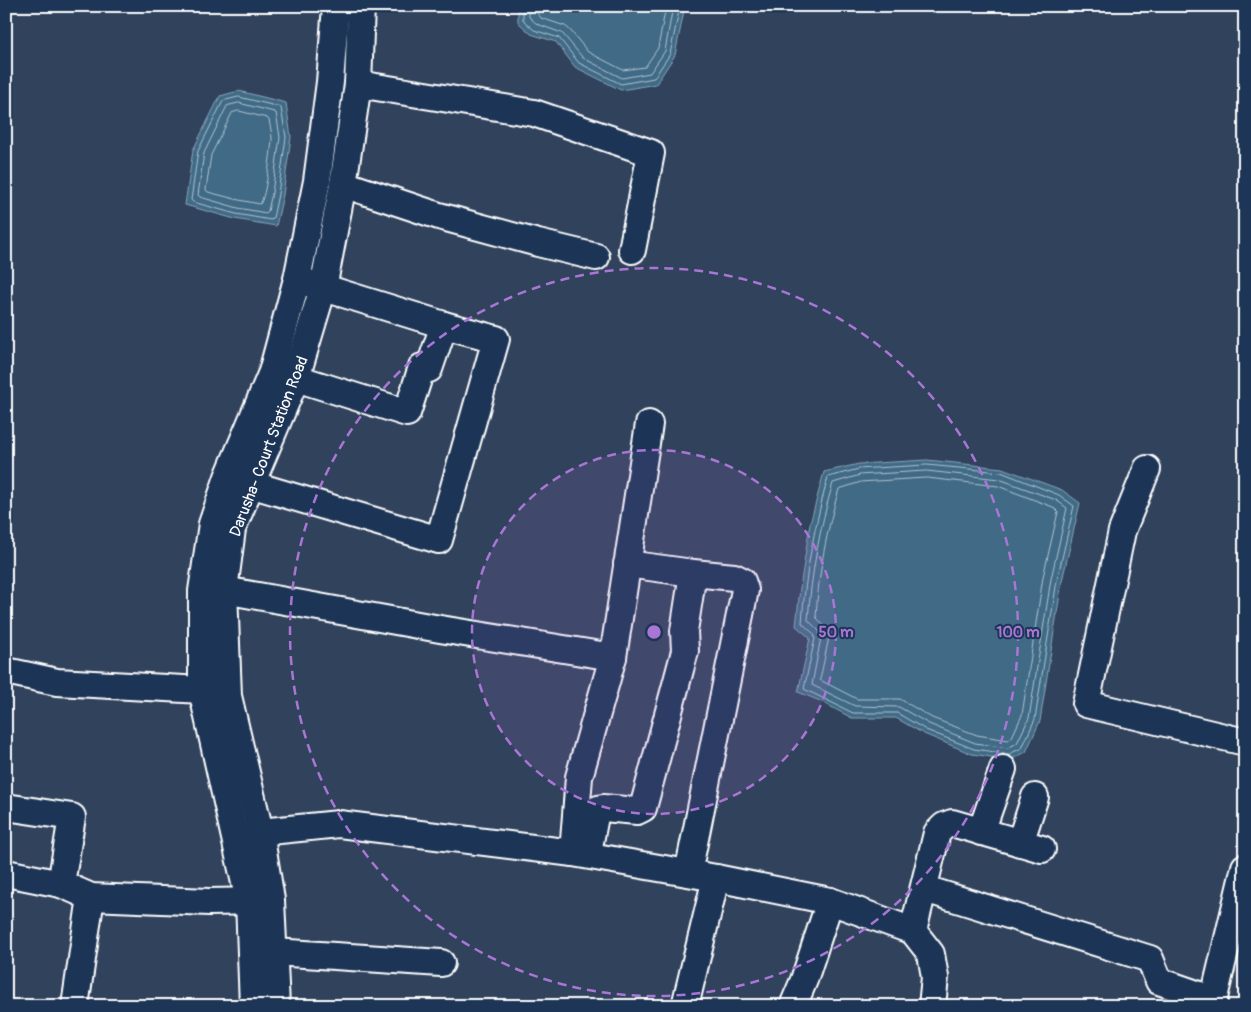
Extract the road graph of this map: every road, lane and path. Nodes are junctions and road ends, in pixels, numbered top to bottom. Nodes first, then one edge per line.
1 (336, 6) edge
2 (362, 6) edge
3 (358, 84) junction
4 (343, 184) junction
5 (632, 250) dead end
6 (596, 257) dead end
7 (297, 279) junction
8 (323, 288) junction
9 (444, 325) junction
10 (296, 378) junction
11 (648, 424) dead end
12 (1147, 469) dead end
13 (250, 484) junction
14 (627, 564) junction
15 (693, 573) junction
16 (224, 590) junction
17 (613, 657) junction
18 (6, 671) edge
19 (202, 690) junction
20 (1245, 742) edge
21 (1003, 769) dead end
22 (1035, 797) dead end
23 (6, 806) edge
24 (260, 832) junction
25 (981, 832) junction
26 (235, 838) junction
27 (581, 854) junction
28 (1245, 867) edge
29 (6, 873) edge
30 (688, 873) junction
31 (716, 878) junction
32 (61, 884) junction
33 (924, 889) junction
34 (91, 896) junction
35 (260, 901) junction
36 (830, 901) junction
37 (914, 931) junction
38 (274, 952) junction
39 (441, 963) dead end
40 (1213, 1003) edge
41 (75, 1006) edge
42 (253, 1006) edge
43 (276, 1006) edge
44 (685, 1006) edge
45 (794, 1006) edge
46 (932, 1006) edge

1 - 7 street, Darusha- Court Station Road
2 - 3 street, Darusha- Court Station Road
3 - 4 street, Darusha- Court Station Road
3 - 5 street
4 - 6 street
4 - 8 street, Darusha- Court Station Road
7 - 8 street
7 - 19 street, Darusha- Court Station Road
8 - 9 street
8 - 10 street, Darusha- Court Station Road
9 - 10 street
9 - 13 street
10 - 13 street, Darusha- Court Station Road
11 - 14 street
12 - 20 street
13 - 16 street, Darusha- Court Station Road
14 - 15 street
14 - 17 street
15 - 27 street
15 - 30 street
16 - 17 street
16 - 24 street, Darusha- Court Station Road
17 - 27 street
18 - 19 street
19 - 26 street, Darusha- Court Station Road
21 - 25 street
22 - 25 street
23 - 32 street
24 - 26 street
24 - 27 street
24 - 35 street, Darusha- Court Station Road
25 - 33 street
26 - 35 street, Darusha- Court Station Road
27 - 30 street
28 - 40 street
29 - 32 street
30 - 31 street
31 - 36 street
31 - 44 street
32 - 34 street
33 - 37 street
33 - 40 street
34 - 35 street
34 - 41 street
35 - 38 street, Darusha- Court Station Road
35 - 42 street, Darusha- Court Station Road
36 - 37 street
36 - 45 street
37 - 46 street
38 - 39 street
38 - 43 street, Darusha- Court Station Road

